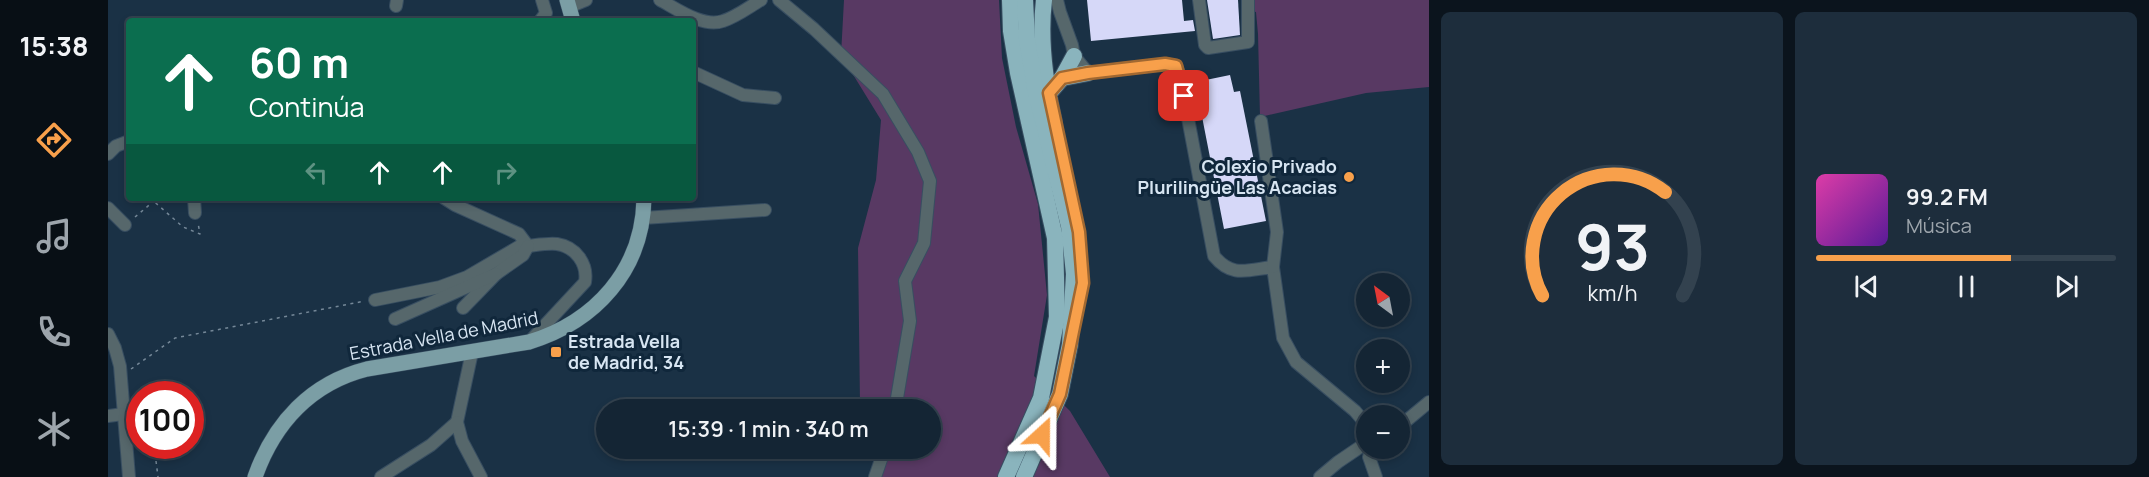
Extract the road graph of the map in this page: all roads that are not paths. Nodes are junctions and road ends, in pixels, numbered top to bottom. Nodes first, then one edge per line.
1 (542, 0) edge
2 (586, 0) edge
3 (660, 0) edge
4 (761, 0) edge
5 (778, 0) edge
6 (1010, 0) edge
7 (1025, 0) edge
8 (1044, 0) edge
9 (1057, 0) edge
10 (1199, 0) edge
11 (1248, 0) edge
12 (570, 9) edge
13 (542, 18) edge
14 (1074, 56) junction
15 (696, 73) edge
16 (1088, 73) junction
17 (1062, 78) junction
18 (1049, 93) junction
19 (775, 98) dead end
20 (1261, 121) dead end
21 (126, 142) edge
22 (108, 154) edge
23 (194, 201) edge
24 (449, 201) edge
25 (644, 201) edge
26 (108, 208) edge
27 (765, 210) dead end
28 (195, 213) road end
29 (642, 218) junction
30 (125, 225) road end
31 (528, 246) junction
32 (1273, 267) junction
33 (496, 274) junction
34 (375, 300) road end
35 (463, 308) dead end
36 (395, 319) dead end
37 (109, 341) edge
38 (529, 342) junction
39 (1070, 344) junction
40 (472, 352) junction
41 (897, 399) edge
42 (1429, 402) edge
43 (1356, 412) edge
44 (123, 414) junction
45 (108, 416) edge
46 (1410, 418) edge
47 (457, 422) junction
48 (1356, 450) edge
49 (881, 459) edge
50 (1370, 459) edge
51 (129, 477) edge
52 (255, 477) edge
53 (381, 477) edge
54 (481, 477) edge
55 (875, 477) edge
56 (1006, 477) edge
57 (1024, 477) edge
58 (1320, 477) edge
59 (1376, 477) edge

1 - 13 street
2 - 12 street
3 - 4 street
5 - 41 street
6 - 56 highway
7 - 39 highway
8 - 18 highway
9 - 14 street
10 - 11 street
14 - 16 street
14 - 17 highway
15 - 19 street
16 - 17 highway
16 - 32 street
17 - 18 highway
18 - 39 highway
20 - 32 street
21 - 22 street
23 - 28 street
24 - 31 street
25 - 29 main road, Estrada Vella de Madrid
26 - 30 street
27 - 29 street
29 - 38 main road, Estrada Vella de Madrid
31 - 33 street
31 - 34 street
31 - 38 street
32 - 43 street
33 - 35 street
33 - 36 street
37 - 44 street
38 - 40 main road, Estrada Vella de Madrid
39 - 57 highway
40 - 47 street
40 - 52 main road, Estrada Vella de Madrid
42 - 46 street
44 - 45 street
44 - 51 street
47 - 53 street
47 - 54 street
48 - 58 street
49 - 55 street
50 - 59 street

